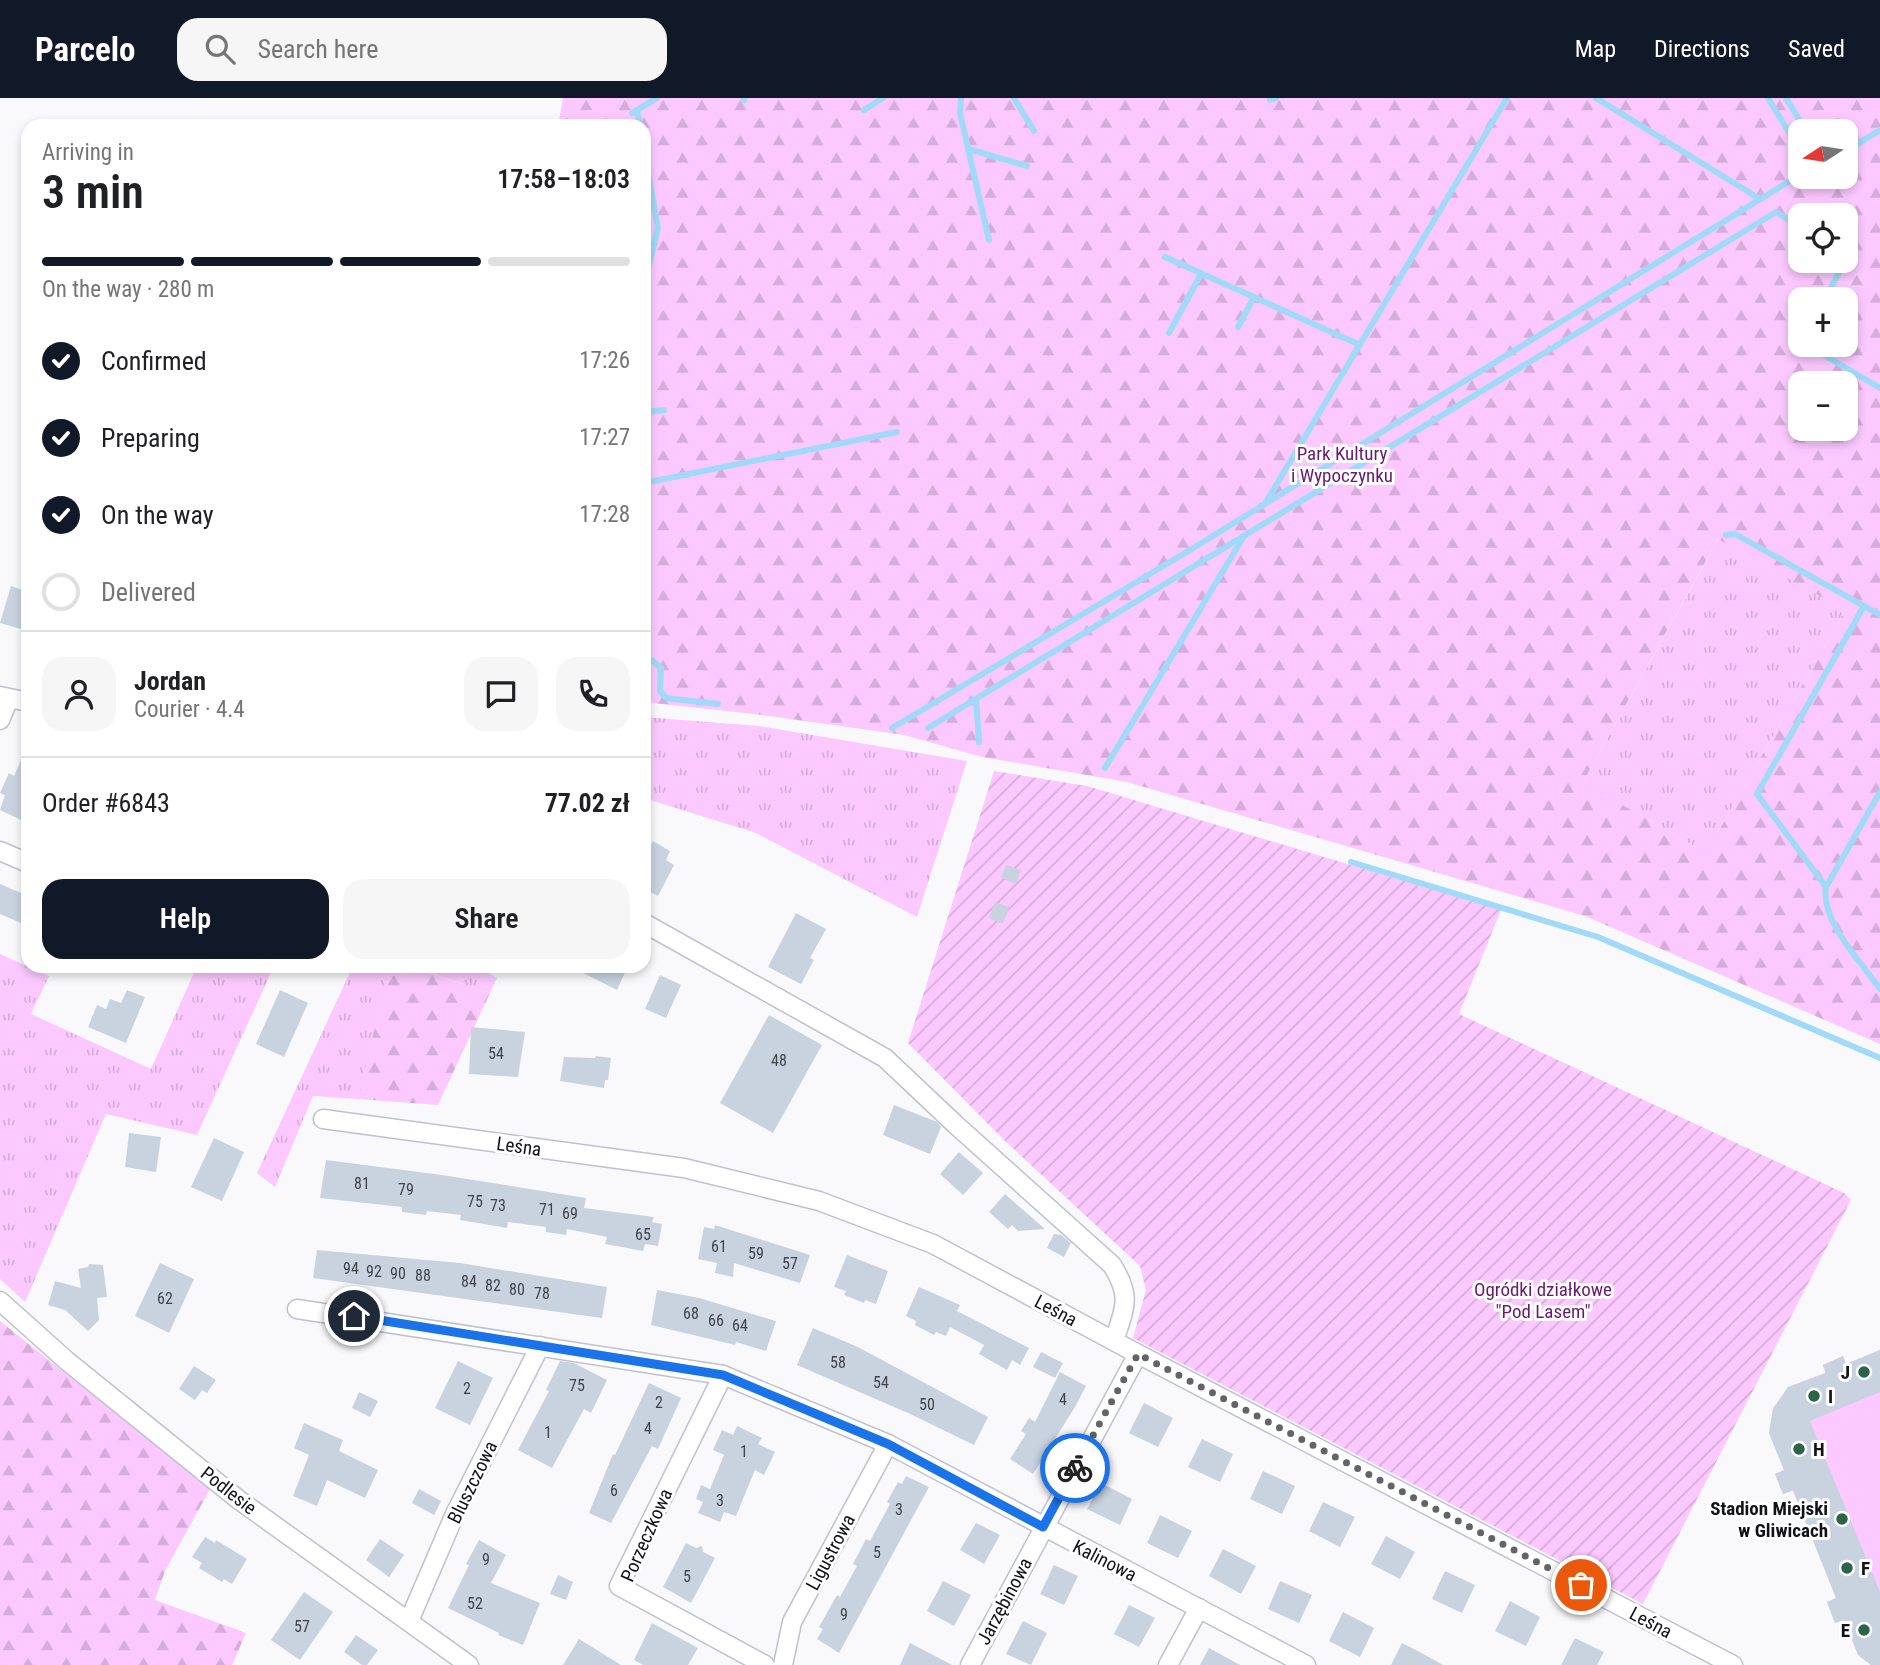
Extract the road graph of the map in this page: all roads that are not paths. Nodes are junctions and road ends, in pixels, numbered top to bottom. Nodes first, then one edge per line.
1 (4, 698) edge
2 (0, 720) edge
3 (0, 851) edge
4 (21, 860) edge
5 (651, 927) edge
6 (323, 1119) dead end
7 (0, 1301) edge
8 (297, 1309) dead end
9 (1114, 1341) junction
10 (540, 1346) junction
11 (1138, 1354) junction
12 (723, 1375) junction
13 (888, 1444) junction
14 (1043, 1527) junction
15 (1199, 1608) junction
16 (409, 1621) junction
17 (469, 1665) edge
18 (765, 1665) edge
19 (783, 1665) edge
20 (970, 1665) edge
21 (1168, 1665) edge
22 (1306, 1665) edge
23 (1733, 1665) edge

1 - 2 street
3 - 4 street
5 - 9 street
6 - 9 street, Leśna
7 - 16 street, Podlesie
8 - 10 street, Kalinowa
9 - 11 street, Leśna
10 - 12 street, Kalinowa
10 - 16 street, Bluszczowa
11 - 14 street, Jarzębinowa
11 - 23 street, Leśna
12 - 13 street, Kalinowa
12 - 18 street, Porzeczkowa
13 - 14 street, Kalinowa
13 - 19 street, Ligustrowa
14 - 15 street, Kalinowa
14 - 20 street, Jarzębinowa
15 - 21 street
15 - 22 street, Kalinowa
16 - 17 street, Podlesie

